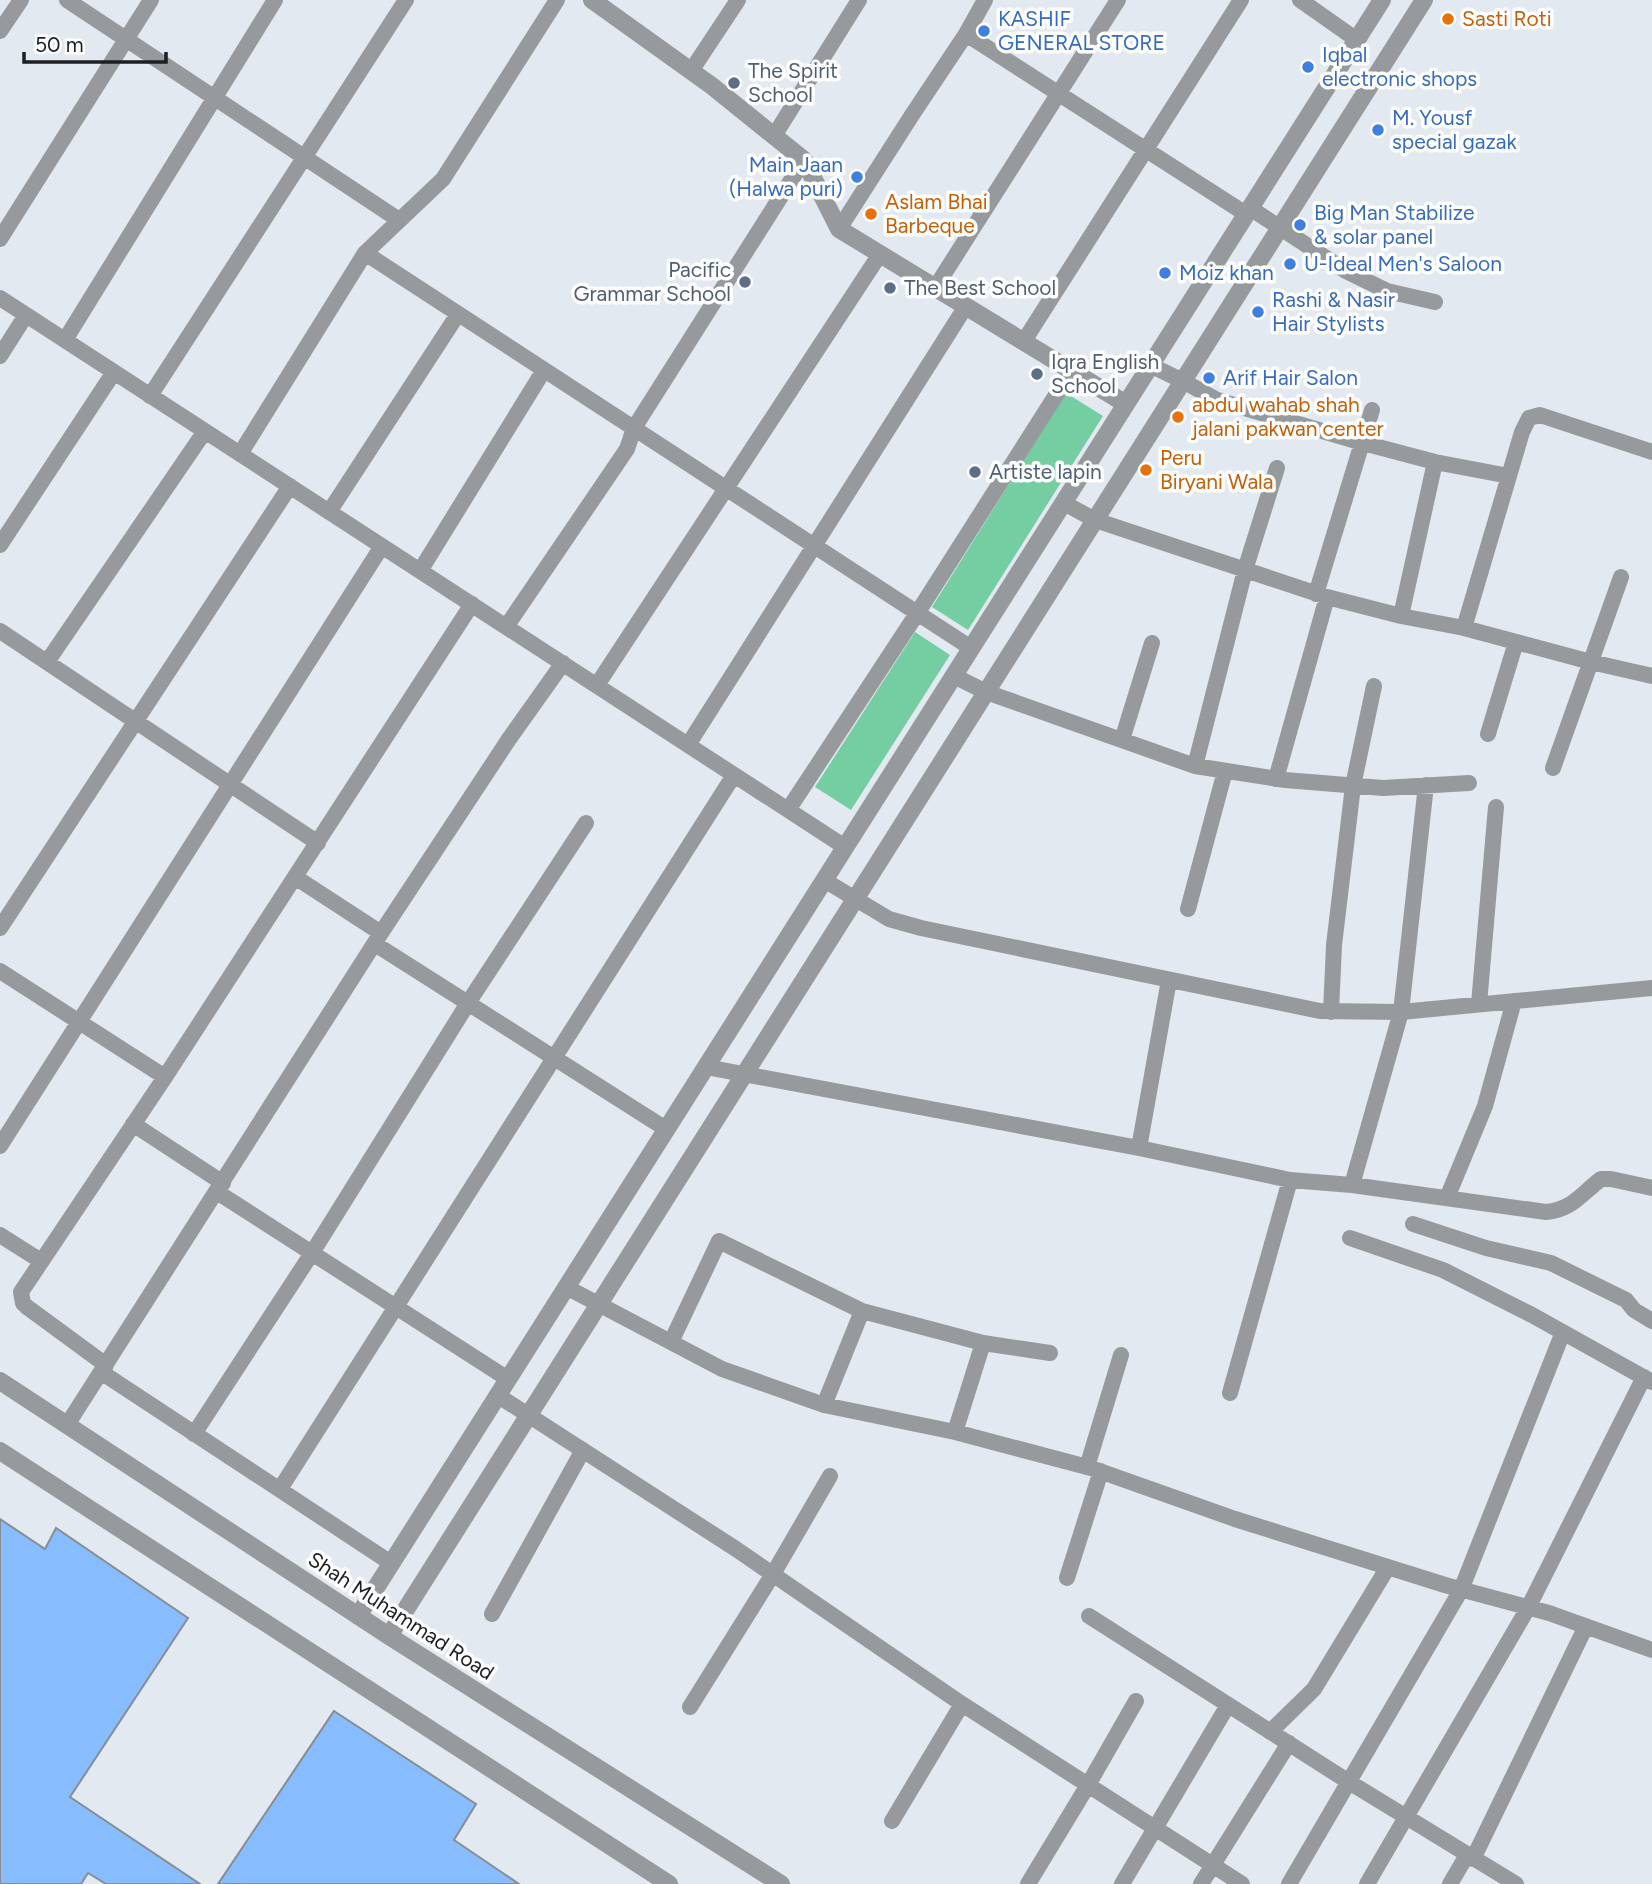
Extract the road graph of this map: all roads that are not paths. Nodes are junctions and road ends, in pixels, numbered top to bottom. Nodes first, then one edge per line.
1 (20, 0) edge
2 (66, 0) edge
3 (152, 0) edge
4 (275, 0) edge
5 (406, 0) edge
6 (557, 0) edge
7 (592, 0) edge
8 (738, 0) edge
9 (859, 0) edge
10 (985, 0) edge
11 (1118, 0) edge
12 (1241, 0) edge
13 (1300, 0) edge
14 (1382, 0) edge
15 (1424, 0) edge
16 (0, 32) edge
17 (966, 34) junction
18 (126, 40) junction
19 (1357, 40) junction
20 (691, 71) junction
21 (1058, 94) junction
22 (215, 98) junction
23 (774, 136) junction
24 (1146, 149) junction
25 (304, 157) junction
26 (804, 160) junction
27 (1248, 211) junction
28 (399, 220) junction
29 (1280, 228) junction
30 (839, 229) junction
31 (0, 239) edge
32 (365, 253) junction
33 (880, 254) junction
34 (935, 288) junction
35 (0, 298) edge
36 (1435, 302) dead end
37 (966, 306) junction
38 (458, 314) junction
39 (26, 315) junction
40 (65, 340) junction
41 (1024, 341) junction
42 (0, 356) edge
43 (1150, 365) junction
44 (544, 370) junction
45 (1072, 370) junction
46 (114, 372) junction
47 (1183, 381) junction
48 (150, 396) junction
49 (1126, 404) junction
50 (1372, 410) dead end
51 (634, 428) junction
52 (205, 431) junction
53 (1363, 443) junction
54 (1652, 452) edge
55 (240, 454) junction
56 (1434, 462) junction
57 (1277, 468) dead end
58 (1508, 475) junction
59 (290, 486) junction
60 (726, 488) junction
61 (1064, 503) junction
62 (329, 512) junction
63 (1095, 520) junction
64 (0, 545) edge
65 (814, 545) junction
66 (382, 546) junction
67 (1245, 570) junction
68 (420, 571) junction
69 (1621, 577) dead end
70 (1322, 595) junction
71 (472, 604) junction
72 (918, 612) junction
73 (1401, 616) junction
74 (506, 627) junction
75 (1464, 628) junction
76 (0, 631) edge
77 (1516, 642) junction
78 (1152, 643) dead end
79 (971, 648) junction
80 (47, 662) junction
81 (1591, 662) junction
82 (563, 663) junction
83 (954, 676) junction
84 (1652, 676) edge
85 (597, 685) junction
86 (1374, 686) dead end
87 (986, 692) junction
88 (136, 721) junction
89 (1488, 734) dead end
90 (1122, 740) junction
91 (688, 745) junction
92 (1195, 766) junction
93 (1553, 768) dead end
94 (1225, 771) junction
95 (734, 775) junction
96 (1276, 779) junction
97 (1469, 783) dead end
98 (230, 784) junction
99 (1426, 785) junction
100 (1353, 786) junction
101 (1496, 807) dead end
102 (789, 810) junction
103 (586, 823) dead end
104 (318, 843) junction
105 (845, 847) junction
106 (295, 877) junction
107 (824, 880) junction
108 (855, 899) junction
109 (1188, 909) dead end
110 (0, 928) edge
111 (378, 939) junction
112 (0, 971) edge
113 (1169, 980) junction
114 (1652, 988) edge
115 (1514, 1001) junction
116 (468, 1003) junction
117 (1479, 1004) junction
118 (1331, 1012) junction
119 (1401, 1012) junction
120 (79, 1022) junction
121 (554, 1058) junction
122 (706, 1067) junction
123 (745, 1073) junction
124 (165, 1077) junction
125 (133, 1124) junction
126 (666, 1129) junction
127 (0, 1146) edge
128 (1139, 1148) junction
129 (1290, 1180) junction
130 (1352, 1185) junction
131 (220, 1187) junction
132 (1652, 1188) edge
133 (1447, 1198) junction
134 (1413, 1224) dead end
135 (0, 1234) edge
136 (1350, 1238) dead end
137 (313, 1252) junction
138 (41, 1261) junction
139 (566, 1287) junction
140 (599, 1304) junction
141 (395, 1306) junction
142 (862, 1311) junction
143 (1652, 1321) edge
144 (1563, 1332) junction
145 (671, 1342) junction
146 (983, 1343) junction
147 (1050, 1353) dead end
148 (1121, 1354) dead end
149 (104, 1368) junction
150 (1649, 1378) edge
151 (508, 1379) junction
152 (0, 1381) edge
153 (1230, 1392) dead end
154 (498, 1395) junction
155 (824, 1405) junction
156 (529, 1415) junction
157 (67, 1425) junction
158 (955, 1432) junction
159 (194, 1434) junction
160 (583, 1450) junction
161 (0, 1451) edge
162 (1094, 1469) junction
163 (830, 1476) dead end
164 (280, 1489) junction
165 (391, 1563) junction
166 (1388, 1567) junction
167 (773, 1574) junction
168 (1067, 1578) dead end
169 (1461, 1590) junction
170 (1528, 1608) junction
171 (492, 1614) dead end
172 (358, 1615) junction
173 (1089, 1616) dead end
174 (1586, 1626) junction
175 (388, 1636) junction
176 (1652, 1650) edge
177 (1136, 1701) dead end
178 (962, 1704) junction
179 (1228, 1705) junction
180 (690, 1707) dead end
181 (1270, 1732) junction
182 (1289, 1744) junction
183 (1349, 1782) junction
184 (1088, 1785) junction
185 (1407, 1818) junction
186 (892, 1821) dead end
187 (1154, 1828) junction
188 (1470, 1857) junction
189 (1213, 1865) junction
190 (669, 1884) edge
191 (781, 1884) edge
192 (1028, 1884) edge
193 (1122, 1884) edge
194 (1201, 1884) edge
195 (1242, 1884) edge
196 (1289, 1884) edge
197 (1367, 1884) edge
198 (1450, 1884) edge
199 (1516, 1884) edge

1 - 16 street
2 - 18 street
3 - 18 street
4 - 22 street
5 - 25 street
6 - 28 street
7 - 20 street
8 - 20 street
9 - 23 street
10 - 17 street
11 - 21 street
12 - 24 street
13 - 19 street
14 - 19 street
15 - 29 street
17 - 21 street
17 - 30 street
18 - 22 street
18 - 31 street
19 - 27 street
20 - 23 street
21 - 24 street
21 - 34 street
22 - 25 street
22 - 40 street
23 - 26 street
24 - 27 street
24 - 41 street
25 - 28 street
25 - 48 street
26 - 30 street
26 - 51 street
27 - 29 street
27 - 43 street
28 - 32 street
29 - 36 street
29 - 47 street
30 - 33 street
32 - 38 street
32 - 55 street
33 - 34 street
33 - 60 street
34 - 37 street
35 - 39 street
37 - 41 street
37 - 65 street
38 - 44 street
38 - 62 street
39 - 40 street
39 - 42 street
40 - 46 street
41 - 45 street
43 - 47 street
43 - 49 street
44 - 51 street
44 - 68 street
45 - 49 street
45 - 72 street
46 - 48 street
46 - 64 street
47 - 53 street
47 - 63 street
48 - 52 street
49 - 61 street
50 - 53 street
51 - 60 street
51 - 74 street
52 - 55 street
52 - 80 street
53 - 56 street
53 - 70 street
54 - 58 street
55 - 59 street
56 - 58 street
56 - 73 street
57 - 67 street
58 - 75 street
59 - 62 street
59 - 88 street
60 - 65 street
60 - 85 street
61 - 63 street
61 - 79 street
62 - 66 street
63 - 67 street
63 - 87 street
65 - 72 street
65 - 91 street
66 - 68 street
66 - 98 street
67 - 70 street
67 - 92 street
68 - 71 street
69 - 81 street
70 - 73 street
70 - 96 street
71 - 74 street
71 - 104 street
72 - 79 street
72 - 102 street
73 - 75 street
74 - 82 street
75 - 77 street
76 - 80 street
77 - 81 street
77 - 89 street
78 - 90 street
79 - 83 street
80 - 88 street
81 - 84 street
81 - 93 street
82 - 85 street
82 - 111 street
83 - 87 street
83 - 105 street
85 - 91 street
86 - 100 street
87 - 90 street
87 - 108 street
88 - 98 street
88 - 110 street
90 - 92 street
91 - 95 street
92 - 94 street
94 - 96 street
94 - 109 street
95 - 102 street
95 - 121 street
96 - 100 street
97 - 99 street
98 - 104 street
98 - 120 street
99 - 100 street
99 - 119 street
100 - 118 street
101 - 117 street
102 - 105 street
103 - 116 street
104 - 106 street
105 - 107 street
106 - 111 street
106 - 124 street
107 - 108 street
107 - 122 street
108 - 113 street
108 - 123 street
111 - 116 street
111 - 131 street
112 - 120 street
113 - 118 street
113 - 128 street
114 - 115 street
115 - 117 street
115 - 133 street
116 - 121 street
116 - 137 street
117 - 119 street
118 - 119 street
119 - 130 street
120 - 124 street
120 - 127 street
121 - 126 street
121 - 141 street
122 - 123 street
122 - 126 street
123 - 128 street
123 - 140 street
124 - 125 street
125 - 131 street
125 - 138 street
126 - 139 street
128 - 129 street
129 - 130 street
129 - 153 street
130 - 133 street
131 - 137 street
131 - 149 street
132 - 133 street
134 - 143 street
135 - 138 street
136 - 144 street
137 - 141 street
137 - 159 street
138 - 149 street
139 - 140 street
139 - 151 street
140 - 145 street
140 - 156 street
141 - 151 street
141 - 164 street
142 - 145 street
142 - 146 street
142 - 155 street
144 - 150 street
144 - 169 street
145 - 155 street
146 - 147 street
146 - 158 street
148 - 162 street
149 - 157 street
149 - 159 street
150 - 170 street
151 - 154 street
152 - 157 street, Shah Muhammad Road
154 - 156 street
154 - 165 street
155 - 158 street
156 - 160 street
156 - 175 street
157 - 172 street, Shah Muhammad Road
158 - 162 street
159 - 164 street
160 - 167 street
160 - 171 street
161 - 190 street
162 - 166 street
162 - 168 street
163 - 167 street
164 - 165 street
165 - 172 street
166 - 169 street
166 - 181 street
167 - 178 street
167 - 180 street
169 - 170 street
169 - 183 street
170 - 174 street
170 - 185 street
172 - 175 street, Shah Muhammad Road
173 - 179 street
174 - 176 street
174 - 188 street
175 - 191 street, Shah Muhammad Road
177 - 184 street
178 - 184 street
178 - 186 street
179 - 181 street
179 - 187 street
181 - 182 street
182 - 183 street
182 - 189 street
183 - 185 street
183 - 196 street
184 - 187 street
184 - 192 street
185 - 188 street
185 - 197 street
187 - 189 street
187 - 193 street
188 - 198 street
188 - 199 street
189 - 194 street
189 - 195 street

